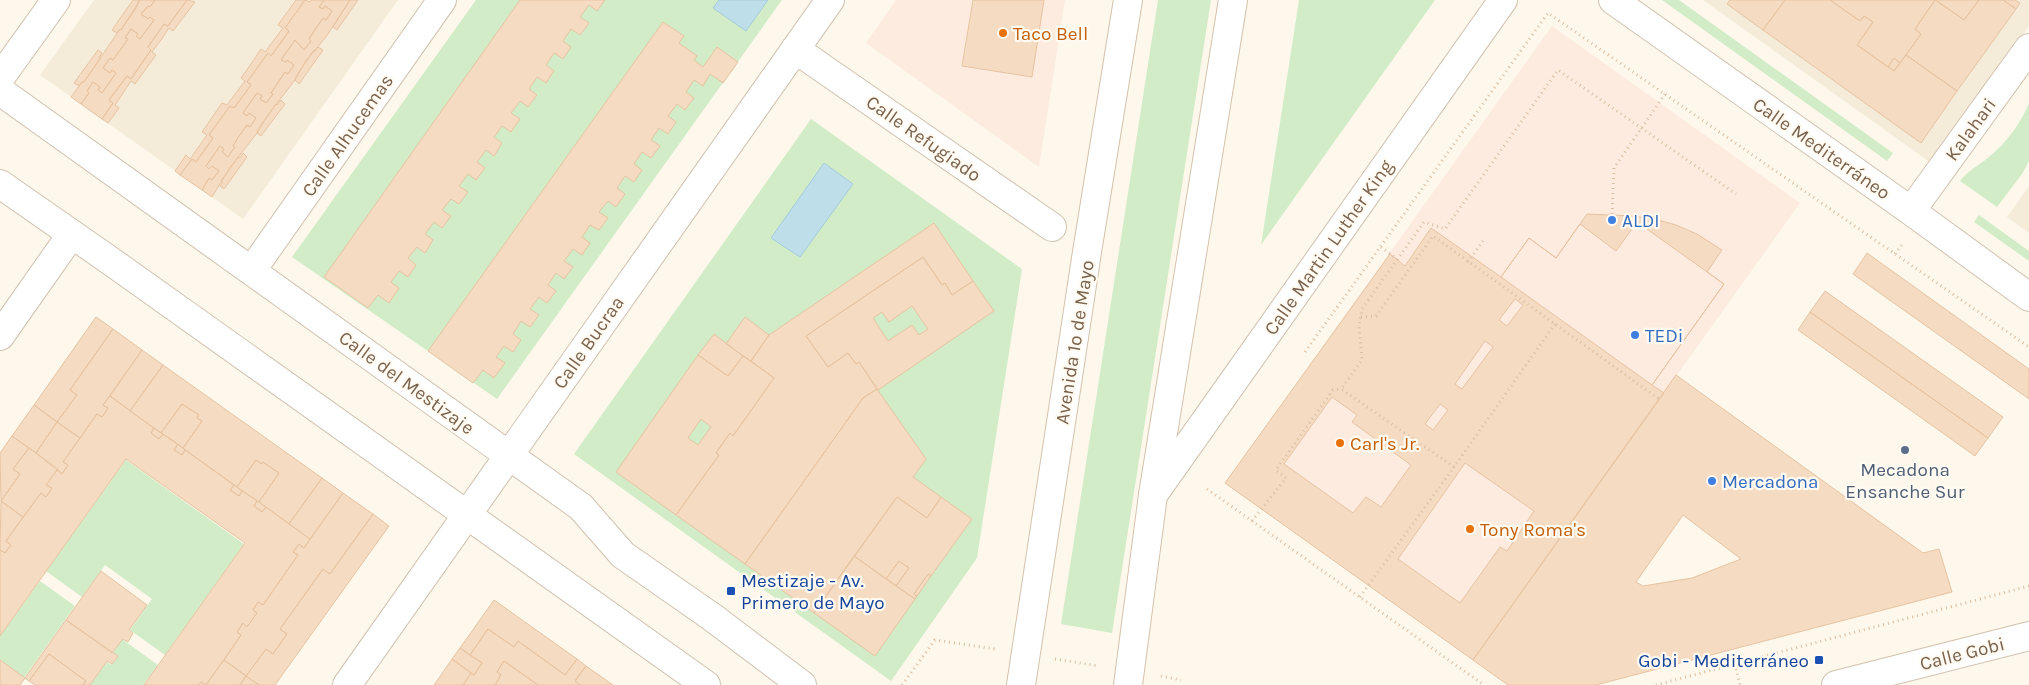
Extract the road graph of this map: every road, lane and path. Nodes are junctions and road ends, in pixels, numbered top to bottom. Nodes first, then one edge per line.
1 (56, 0) edge
2 (442, 0) edge
3 (830, 0) edge
4 (1128, 0) edge
5 (1233, 0) edge
6 (1503, 0) edge
7 (1613, 0) edge
8 (2029, 48) edge
9 (796, 49) junction
10 (0, 78) edge
11 (0, 91) edge
12 (1664, 94) junction
13 (1642, 128) junction
14 (0, 184) edge
15 (1736, 194) dead end
16 (1911, 210) junction
17 (1612, 214) dead end
18 (1052, 227) dead end
19 (71, 234) junction
20 (1484, 241) dead end
21 (1381, 247) junction
22 (1397, 259) junction
23 (1468, 262) junction
24 (252, 270) junction
25 (2029, 297) edge
26 (1360, 318) junction
27 (1555, 324) junction
28 (0, 336) edge
29 (2029, 347) edge
30 (1305, 352) dead end
31 (1341, 389) junction
32 (1659, 399) dead end
33 (510, 455) junction
34 (1454, 467) junction
35 (1207, 489) dead end
36 (1153, 495) junction
37 (468, 516) junction
38 (1252, 521) junction
39 (2029, 586) edge
40 (1360, 597) junction
41 (2029, 636) edge
42 (1735, 664) junction
43 (347, 685) edge
44 (706, 685) edge
45 (802, 685) edge
46 (1022, 685) edge
47 (1128, 685) edge
48 (1484, 685) edge
49 (1656, 685) edge
50 (1740, 685) edge
51 (1836, 685) edge

1 - 10 street
2 - 24 street, Calle Alhucemas
3 - 9 street, Calle Bucraa
4 - 46 street, Avenida 1º de Mayo
5 - 36 street
6 - 36 street, Calle Martin Luther King
7 - 16 street, Calle Mediterráneo
8 - 16 street, Kalahari
9 - 18 street, Calle Refugiado
9 - 33 street, Calle Bucraa
11 - 24 street, Calle del Mestizaje
12 - 13 path
12 - 21 path
12 - 29 path
13 - 15 path
13 - 17 path
13 - 22 path
14 - 19 street
16 - 25 street, Calle Mediterráneo
19 - 28 street
19 - 37 street
20 - 23 path
21 - 22 path
21 - 30 path
22 - 26 path
23 - 26 path
23 - 27 path
24 - 33 street, Calle del Mestizaje
26 - 31 path
27 - 32 path
27 - 34 path
31 - 34 path
31 - 38 path
33 - 37 street, Calle Bucraa
33 - 45 street, Calle del Mestizaje
34 - 40 path
35 - 38 path
36 - 47 street
37 - 43 street, Calle Bucraa
37 - 44 street
38 - 40 path
39 - 42 path
40 - 48 path
41 - 51 street, Calle Gobi
42 - 49 path
42 - 50 path

